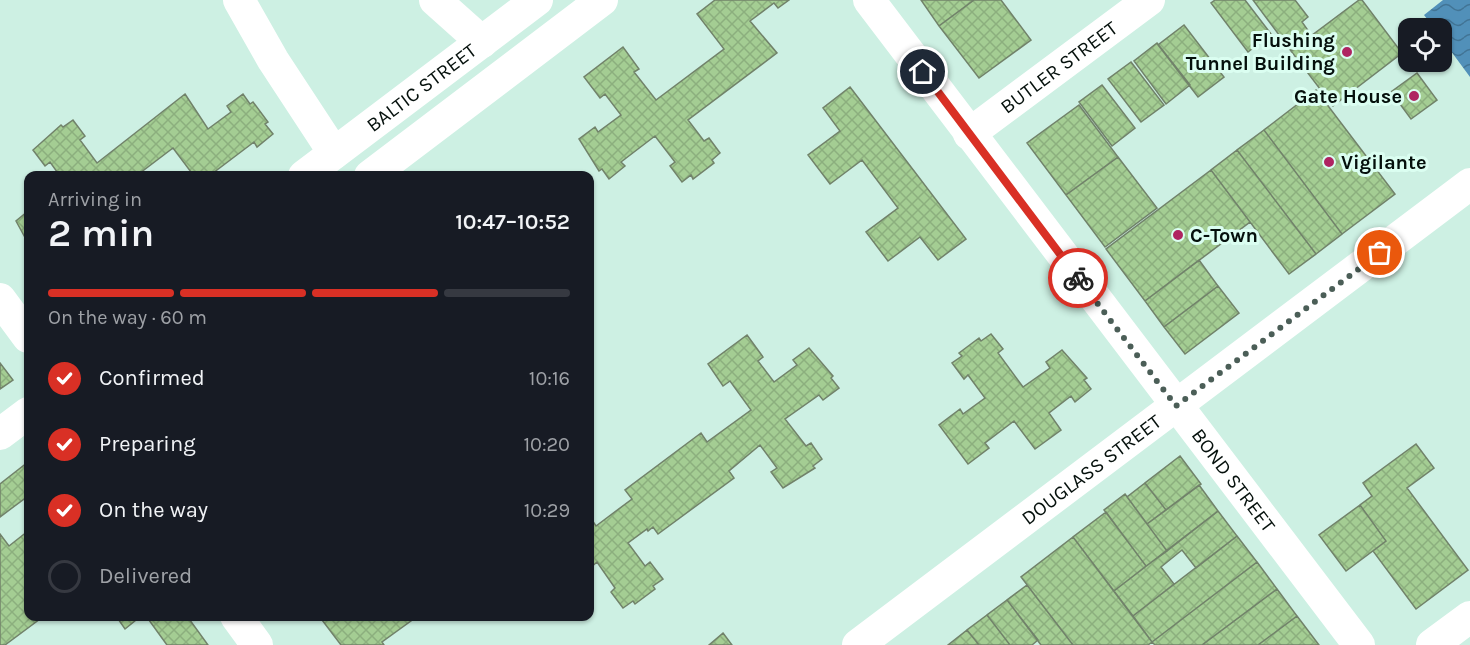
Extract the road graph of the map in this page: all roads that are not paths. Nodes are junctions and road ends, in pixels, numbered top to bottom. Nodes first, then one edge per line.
1 (239, 0) edge
2 (435, 0) edge
3 (537, 0) edge
4 (602, 0) edge
5 (869, 0) edge
6 (1149, 0) edge
7 (482, 42) junction
8 (969, 134) junction
9 (334, 153) junction
10 (311, 171) edge
11 (377, 171) edge
12 (1470, 184) edge
13 (0, 299) edge
14 (24, 332) edge
15 (1176, 406) junction
16 (24, 416) edge
17 (0, 434) edge
18 (1470, 617) edge
19 (240, 621) edge
20 (257, 645) edge
21 (858, 645) edge
22 (1359, 645) edge
23 (1432, 645) edge

1 - 9 street
2 - 7 street
3 - 7 street, BALTIC STREET
4 - 11 street, BALTIC STREET
5 - 8 street, BOND STREET
6 - 8 street, BUTLER STREET
7 - 9 street, BALTIC STREET
8 - 15 street, BOND STREET
9 - 10 street, BALTIC STREET
12 - 15 street, DOUGLASS STREET
13 - 14 street
15 - 21 street, DOUGLASS STREET
15 - 22 street, BOND STREET
16 - 17 street
18 - 23 street
19 - 20 street

